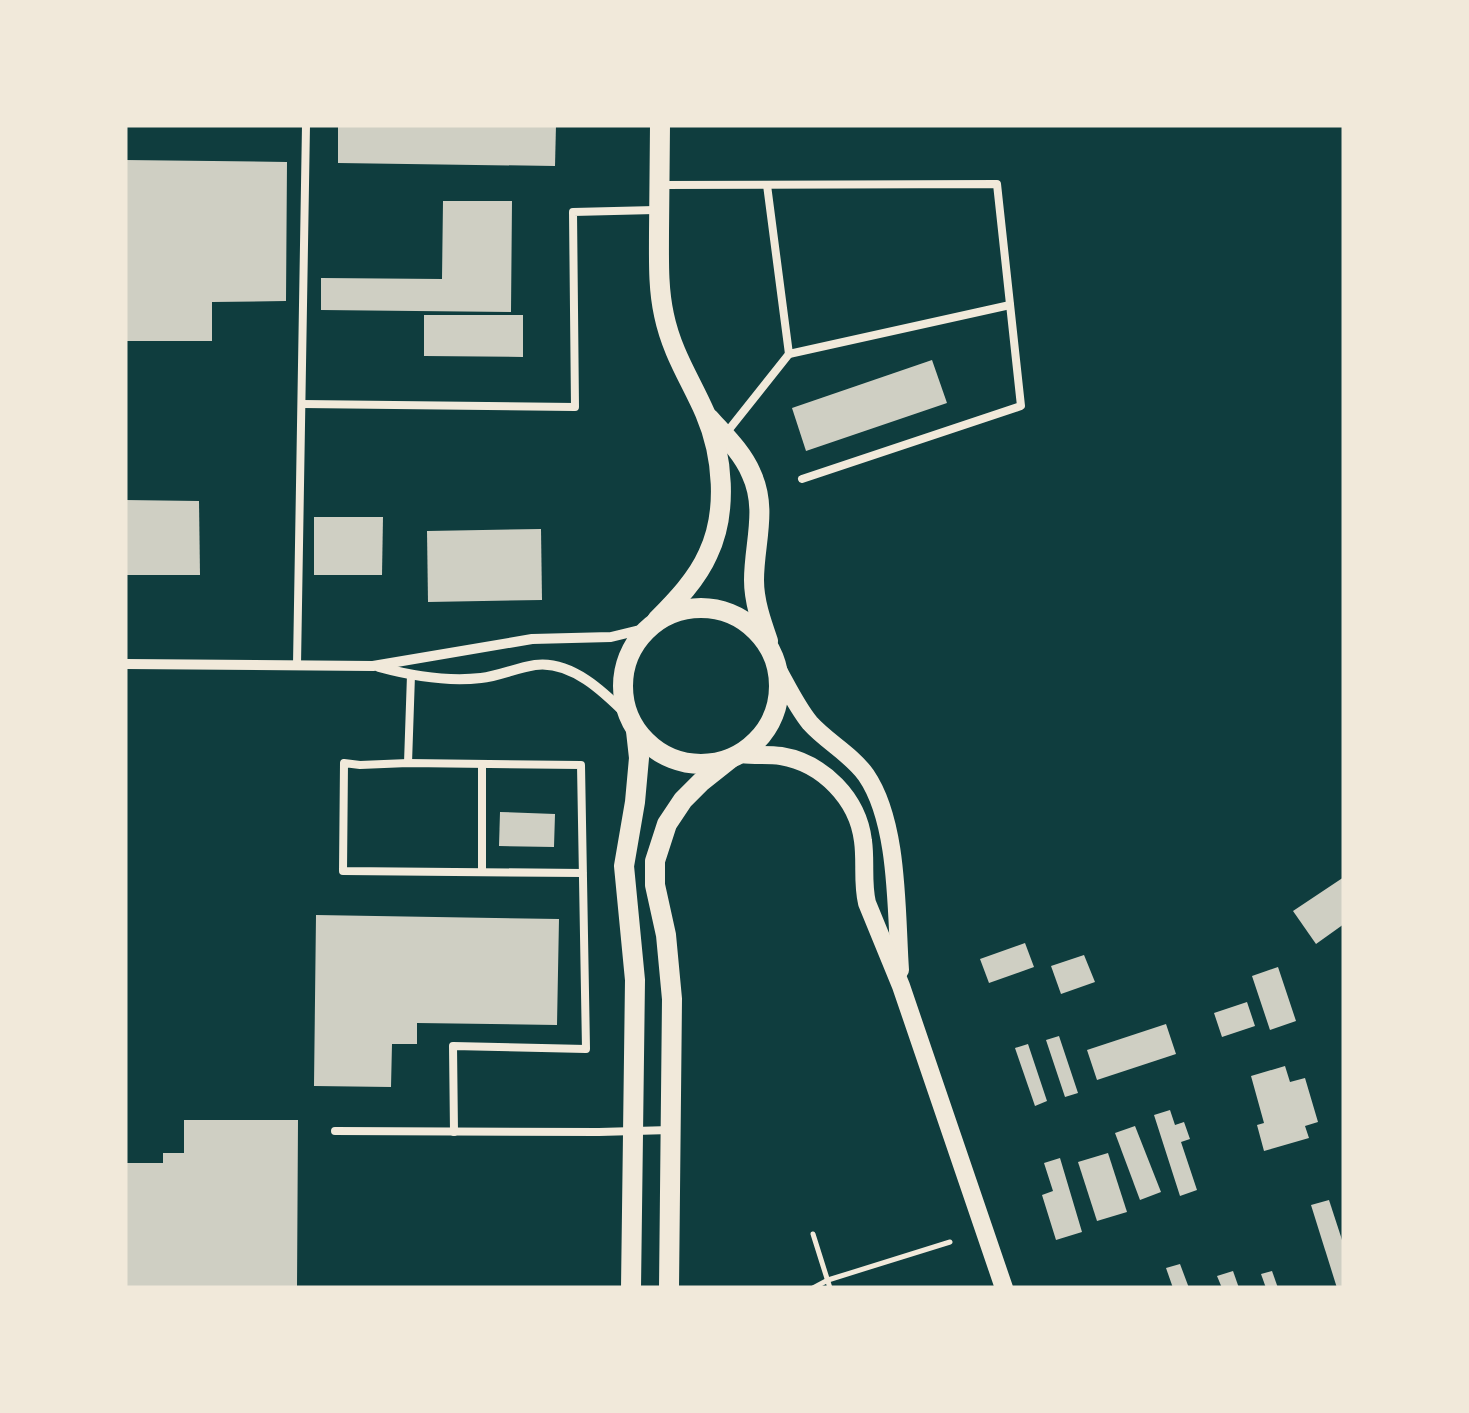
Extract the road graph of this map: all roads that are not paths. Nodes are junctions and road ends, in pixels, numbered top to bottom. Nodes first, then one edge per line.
1 (306, 125) edge
2 (660, 125) edge
3 (660, 184) junction
4 (767, 184) junction
5 (659, 210) junction
6 (1010, 305) junction
7 (789, 354) junction
8 (302, 404) junction
9 (705, 414) junction
10 (724, 435) junction
11 (802, 479) dead end
12 (652, 624) junction
13 (775, 661) junction
14 (125, 664) edge
15 (297, 665) junction
16 (373, 666) junction
17 (412, 675) junction
18 (632, 724) junction
19 (736, 756) junction
20 (408, 763) junction
21 (482, 764) junction
22 (482, 872) junction
23 (583, 873) junction
24 (901, 986) junction
25 (634, 1130) junction
26 (671, 1130) junction
27 (334, 1131) dead end
28 (454, 1132) junction
29 (632, 1288) edge
30 (670, 1288) edge
31 (1004, 1288) edge

1 - 8 lane
2 - 3 main road
3 - 4 lane
3 - 5 main road
4 - 6 lane
4 - 7 lane
5 - 8 lane
5 - 9 main road
6 - 7 lane
6 - 11 lane
7 - 10 lane
8 - 15 lane
9 - 10 main road
9 - 12 main road
10 - 13 main road
12 - 13 main road
12 - 16 street
12 - 18 main road
13 - 19 main road
13 - 24 street
14 - 15 street
15 - 16 street
16 - 17 street
17 - 18 street
17 - 20 lane
18 - 19 main road
18 - 25 main road
19 - 24 street
19 - 26 main road
20 - 21 lane
20 - 22 lane
21 - 22 lane
21 - 23 lane
22 - 23 lane
23 - 28 lane
24 - 31 street
25 - 26 lane
25 - 28 lane
25 - 29 main road
26 - 30 main road
27 - 28 lane

